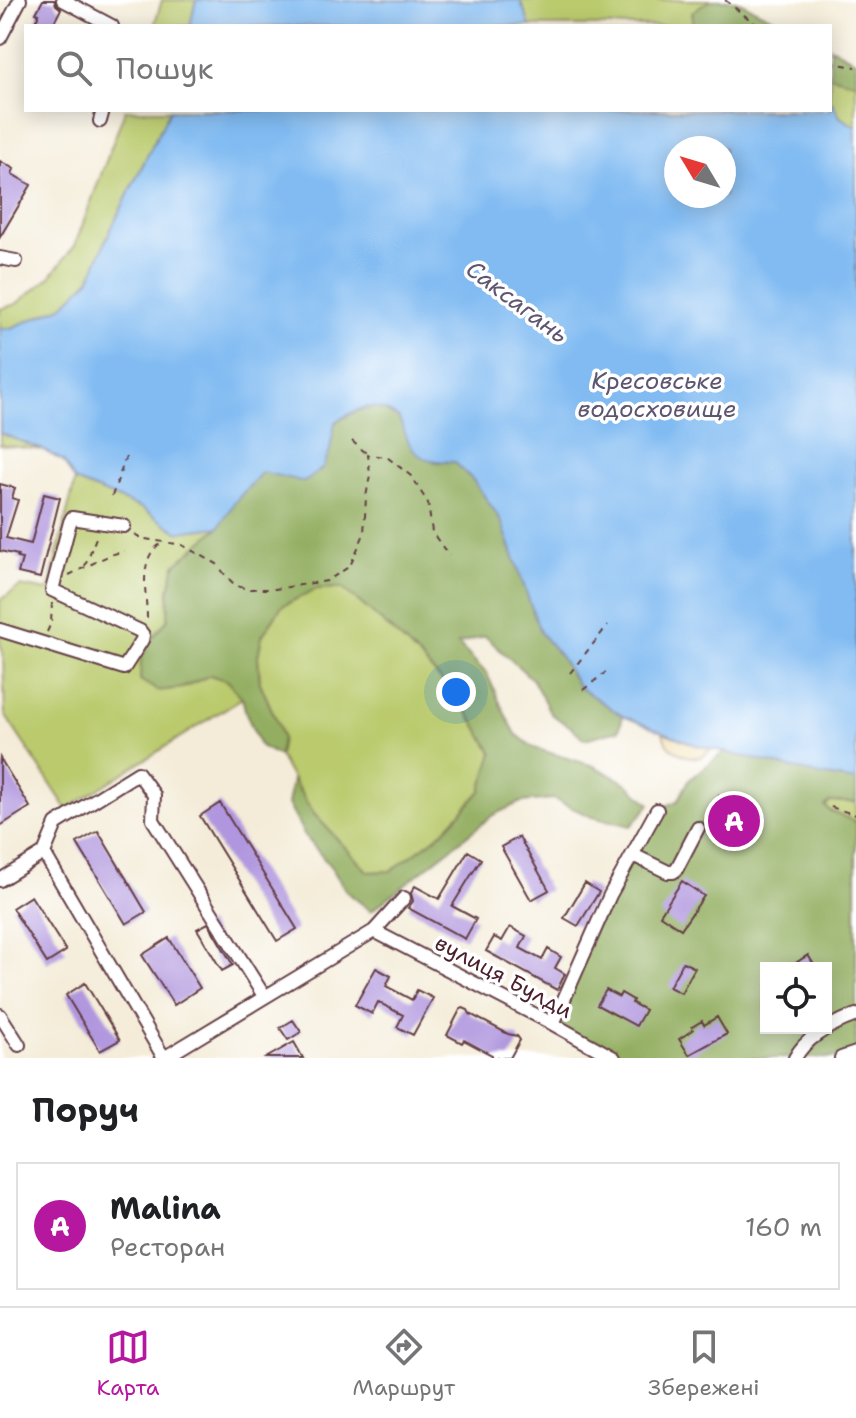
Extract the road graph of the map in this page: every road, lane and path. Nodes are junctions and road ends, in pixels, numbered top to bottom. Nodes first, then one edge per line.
1 (20, 0) edge
2 (63, 0) edge
3 (725, 0) edge
4 (108, 24) edge
5 (755, 24) edge
6 (0, 38) edge
7 (832, 63) edge
8 (856, 67) edge
9 (0, 258) edge
10 (16, 261) dead end
11 (352, 441) dead end
12 (368, 455) junction
13 (126, 457) dead end
14 (112, 496) dead end
15 (100, 522) junction
16 (124, 526) joint
17 (163, 543) junction
18 (124, 551) dead end
19 (449, 556) dead end
20 (84, 567) junction
21 (54, 587) junction
22 (608, 625) dead end
23 (0, 630) edge
24 (143, 635) junction
25 (39, 642) junction
26 (606, 672) dead end
27 (570, 673) dead end
28 (583, 690) dead end
29 (831, 807) dead end
30 (657, 810) dead end
31 (856, 815) edge
32 (698, 828) dead end
33 (44, 853) junction
34 (633, 855) junction
35 (0, 880) edge
36 (404, 898) dead end
37 (374, 931) junction
38 (264, 996) junction
39 (0, 1015) edge
40 (856, 1015) edge
41 (553, 1024) junction
42 (19, 1045) dead end
43 (856, 1053) edge
44 (164, 1058) edge
45 (614, 1058) edge
46 (795, 1058) edge
47 (841, 1058) edge

1 - 6 street
2 - 4 street
3 - 5 path
7 - 8 path
9 - 10 street
11 - 12 path
12 - 17 path
12 - 19 path
13 - 14 path
15 - 16 street
15 - 20 path
15 - 21 street
16 - 17 path
17 - 24 path
18 - 20 path
20 - 21 path
21 - 24 street
21 - 25 path
22 - 27 path
23 - 25 street
24 - 25 street
26 - 28 path
29 - 31 path
30 - 34 street
32 - 34 street
33 - 35 street
33 - 38 street
33 - 44 street
34 - 41 street
36 - 37 street
37 - 38 street
37 - 41 street, вулиця Булди
38 - 44 street
39 - 42 street
40 - 46 street
41 - 45 street, вулиця Булди
43 - 47 street

